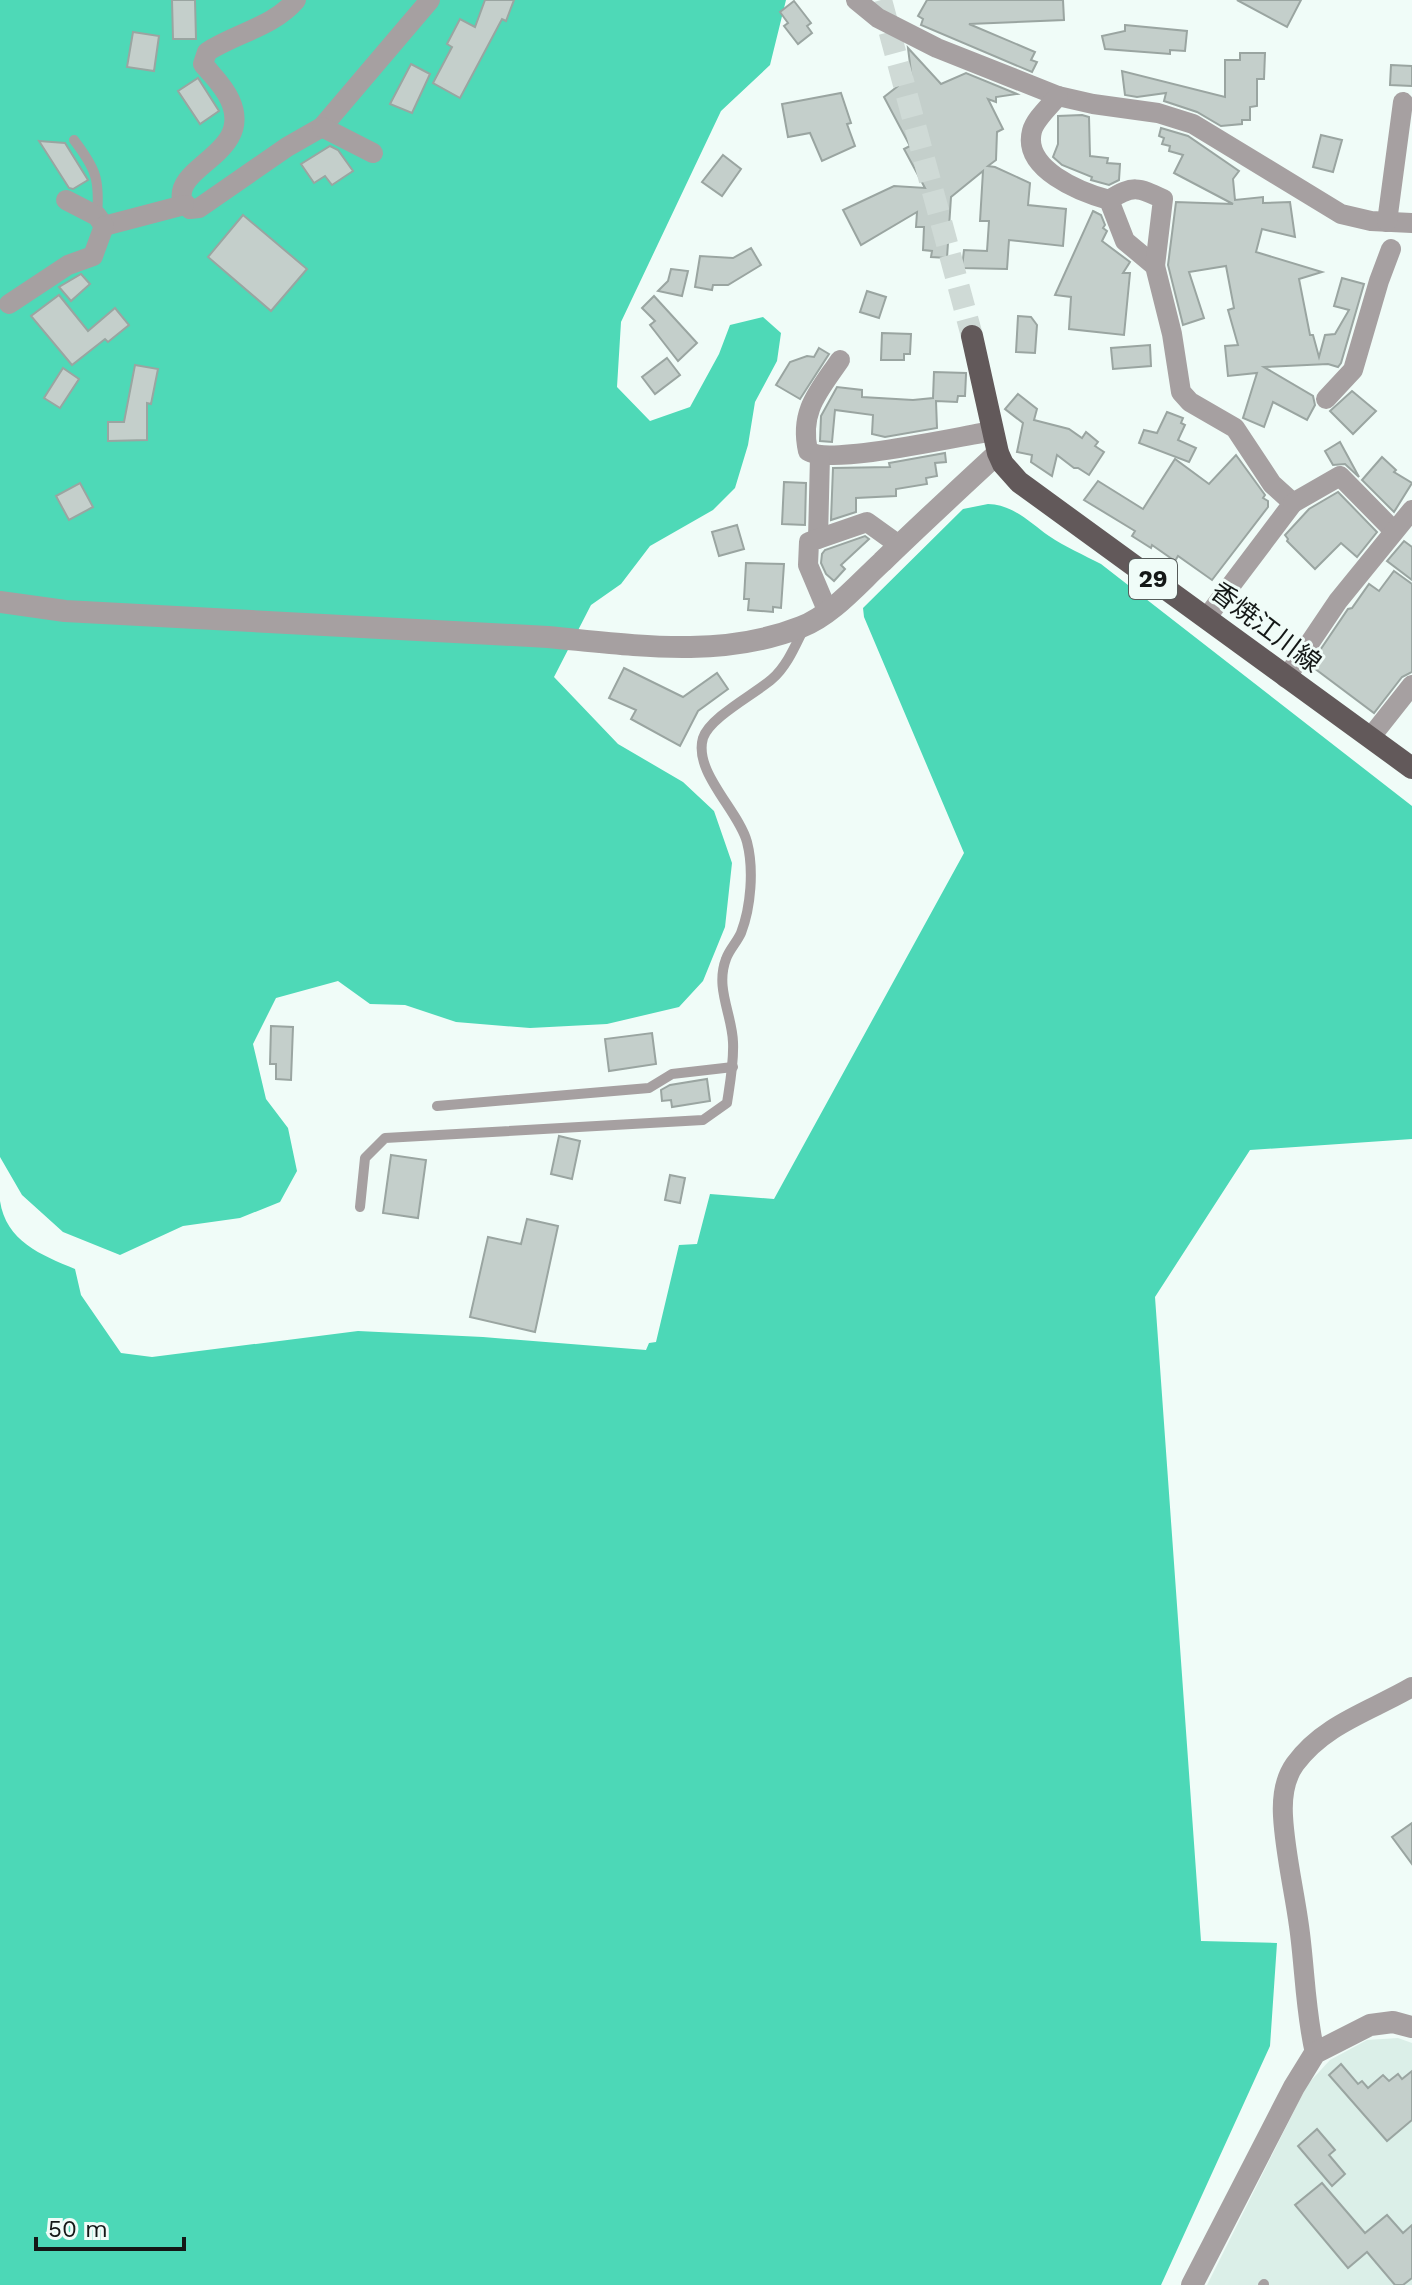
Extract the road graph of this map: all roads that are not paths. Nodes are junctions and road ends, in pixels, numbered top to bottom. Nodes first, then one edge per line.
1 (296, 0) edge
2 (430, 0) edge
3 (856, 0) edge
4 (1058, 96) junction
5 (1403, 102) dead end
6 (322, 127) junction
7 (74, 140) dead end
8 (373, 153) dead end
9 (66, 200) dead end
10 (1109, 200) junction
11 (184, 205) junction
12 (101, 221) junction
13 (1387, 222) junction
14 (1412, 223) edge
15 (1391, 249) dead end
16 (1155, 266) junction
17 (9, 304) dead end
18 (972, 336) tunnel mouth
19 (840, 360) dead end
20 (1326, 399) dead end
21 (995, 442) junction
22 (820, 456) junction
23 (1293, 503) junction
24 (1406, 522) edge
25 (818, 539) junction
26 (899, 545) junction
27 (0, 602) edge
28 (827, 610) junction
29 (1207, 617) junction
30 (804, 626) junction
31 (1286, 678) junction
32 (1412, 685) edge
33 (1370, 738) junction
34 (1412, 768) edge
35 (733, 1067) junction
36 (437, 1106) dead end
37 (360, 1207) dead end
38 (1412, 1687) edge
39 (1412, 2027) edge
40 (1315, 2053) junction
41 (1192, 2285) edge

1 - 11 street
2 - 6 street
3 - 4 street
4 - 10 street
4 - 13 street
5 - 13 street
6 - 8 street
6 - 11 street
7 - 12 lane
9 - 12 street
10 - 16 street
10 - 16 street
11 - 12 street
12 - 17 street
13 - 14 street
15 - 20 street
16 - 23 street
18 - 21 main road, 香焼江川線 / 29
19 - 22 street
21 - 22 street
21 - 26 street
21 - 29 main road, 香焼江川線 / 29
22 - 25 street
23 - 24 street
23 - 29 street
24 - 31 street
25 - 26 street
25 - 28 street
26 - 28 street
27 - 30 street
28 - 30 street
29 - 31 main road, 香焼江川線 / 29
30 - 35 lane
31 - 33 main road, 香焼江川線 / 29
32 - 33 street
33 - 34 main road, 香焼江川線 / 29
35 - 36 lane
35 - 37 lane
38 - 40 street
39 - 40 street
40 - 41 street

